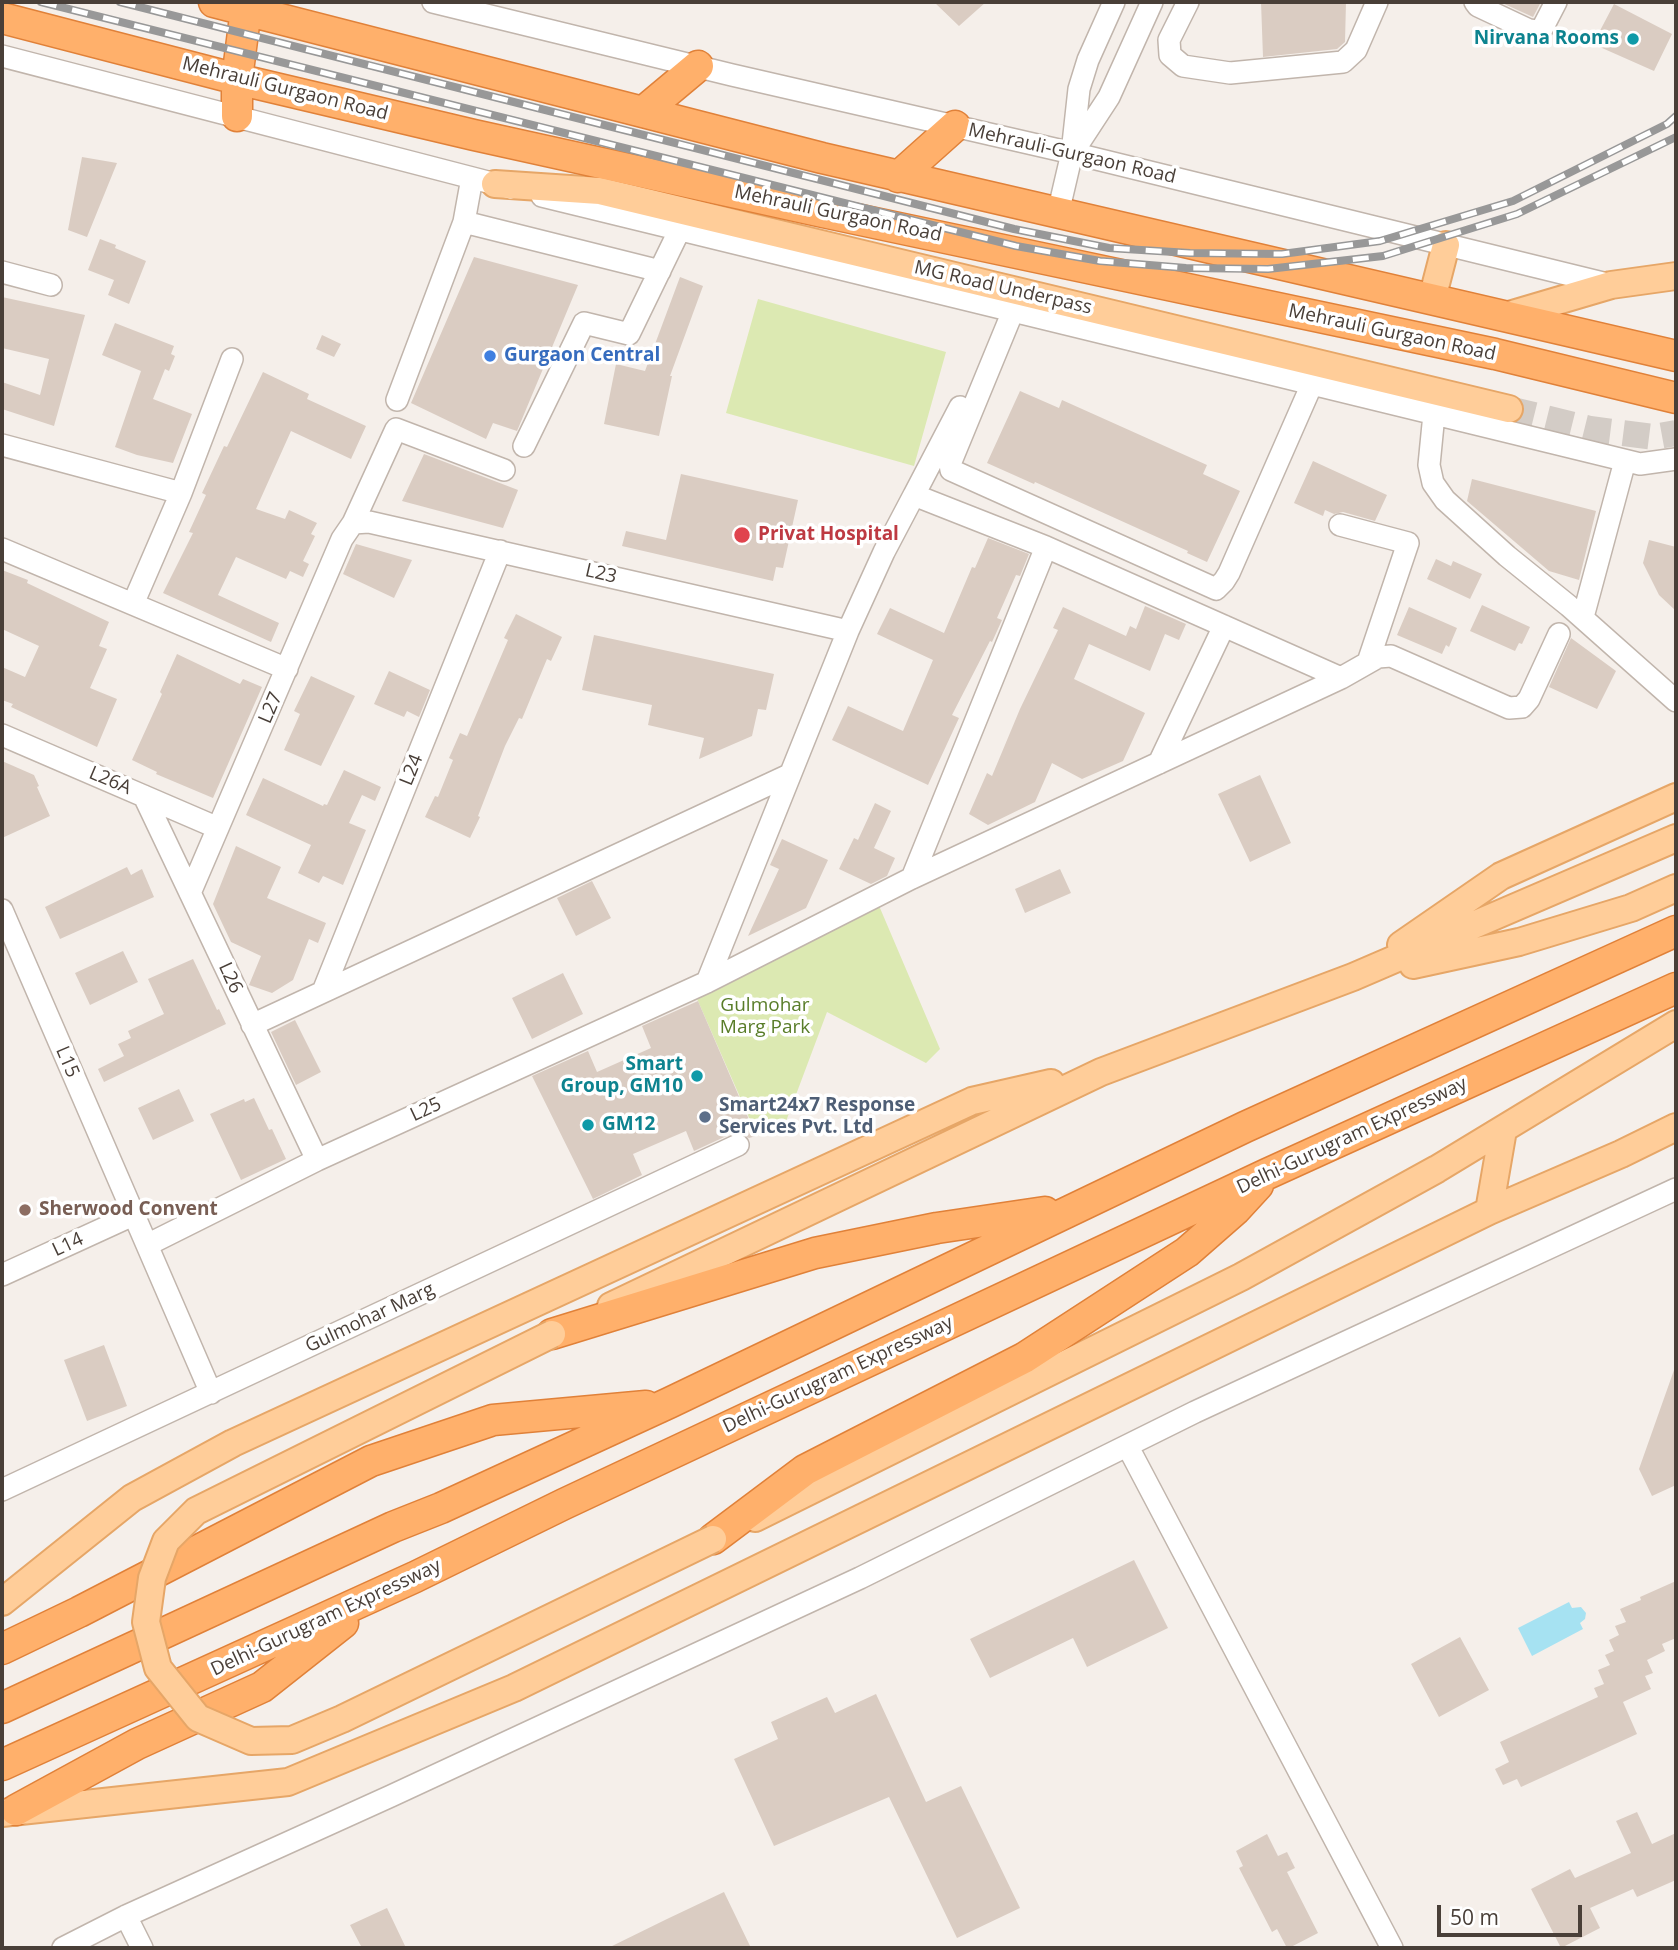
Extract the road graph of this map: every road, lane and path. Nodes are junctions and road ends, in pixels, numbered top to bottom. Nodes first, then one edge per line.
1 (214, 2) edge
2 (433, 2) edge
3 (1114, 2) edge
4 (1152, 2) edge
5 (1377, 2) edge
6 (1475, 2) edge
7 (1556, 2) edge
8 (1184, 3) edge
9 (246, 9) junction
10 (7, 13) edge
11 (2, 56) edge
12 (698, 66) junction
13 (236, 79) junction
14 (643, 112) junction
15 (237, 116) junction
16 (954, 126) junction
17 (1072, 153) junction
18 (898, 177) junction
19 (483, 181) junction
20 (1058, 212) junction
21 (464, 222) junction
22 (680, 229) junction
23 (1446, 245) junction
24 (660, 271) junction
25 (2, 272) edge
26 (1676, 276) edge
27 (51, 285) dead end
28 (1611, 285) junction
29 (1432, 299) junction
30 (1008, 309) junction
31 (1506, 316) junction
32 (1676, 356) edge
33 (232, 359) dead end
34 (1312, 384) junction
35 (1676, 398) edge
36 (397, 400) dead end
37 (1509, 409) tunnel mouth
38 (1434, 414) junction
39 (2, 445) edge
40 (524, 446) dead end
41 (1676, 459) edge
42 (1625, 461) junction
43 (504, 470) dead end
44 (181, 493) junction
45 (914, 495) junction
46 (353, 523) junction
47 (1340, 525) dead end
48 (1046, 547) junction
49 (2, 549) edge
50 (500, 551) junction
51 (133, 604) junction
52 (1583, 617) junction
53 (1224, 626) junction
54 (848, 631) junction
55 (1559, 634) dead end
56 (1368, 662) junction
57 (287, 669) junction
58 (1341, 678) junction
59 (1676, 701) edge
60 (2, 735) edge
61 (1159, 763) junction
62 (789, 775) junction
63 (145, 796) junction
64 (1676, 797) edge
65 (218, 828) junction
66 (1676, 838) edge
67 (912, 878) junction
68 (1676, 888) edge
69 (190, 893) junction
70 (2, 910) edge
71 (1676, 931) edge
72 (1353, 977) junction
73 (707, 982) junction
74 (1676, 988) edge
75 (324, 989) junction
76 (1676, 1024) edge
77 (252, 1025) junction
78 (1101, 1072) junction
79 (1676, 1127) edge
80 (1503, 1130) junction
81 (738, 1145) dead end
82 (317, 1160) junction
83 (1267, 1174) junction
84 (1676, 1189) edge
85 (1076, 1208) junction
86 (1489, 1211) junction
87 (133, 1215) junction
88 (147, 1245) junction
89 (2, 1275) edge
90 (552, 1334) junction
91 (211, 1393) junction
92 (669, 1404) junction
93 (1128, 1447) junction
94 (2, 1490) edge
95 (713, 1539) junction
96 (382, 1592) junction
97 (2, 1602) edge
98 (2, 1649) edge
99 (2, 1708) edge
100 (2, 1765) edge
101 (9, 1812) edge
102 (126, 1916) junction
103 (62, 1948) edge
104 (142, 1948) edge
105 (1392, 1948) edge

1 - 9 highway
2 - 12 street, Mehrauli-Gurgaon Road
3 - 17 street
4 - 17 street
5 - 8 street
6 - 7 street
9 - 13 highway
9 - 14 highway
10 - 13 highway, Mehrauli Gurgaon Road
11 - 15 street
12 - 14 highway
12 - 16 street, Mehrauli-Gurgaon Road
13 - 15 highway
13 - 35 highway, Mehrauli Gurgaon Road
14 - 18 highway
15 - 19 street
16 - 17 street, Mehrauli-Gurgaon Road
16 - 18 highway
17 - 20 street
17 - 23 street, Mehrauli-Gurgaon Road
18 - 20 highway
19 - 21 street
19 - 22 street
19 - 37 main road, MG Road Underpass
20 - 29 highway
21 - 24 street
21 - 36 street
22 - 24 street
22 - 30 street
23 - 28 street, Mehrauli-Gurgaon Road
23 - 29 main road
24 - 40 street
25 - 27 street
26 - 28 main road
28 - 31 main road
29 - 31 highway
30 - 34 street
30 - 34 street
30 - 45 street
31 - 32 highway
33 - 44 street
34 - 38 street
38 - 42 street
38 - 52 street
39 - 44 street
41 - 42 street
42 - 52 street
43 - 46 street, L27
44 - 51 street
45 - 48 street
45 - 54 street
46 - 50 street, L23
46 - 57 street, L27
47 - 56 street
48 - 53 street
48 - 67 street
49 - 51 street
50 - 54 street, L23
50 - 75 street, L24
51 - 57 street
52 - 59 street
53 - 58 street
53 - 61 street
54 - 62 street
55 - 56 street
56 - 58 street, L25
57 - 65 street, L27
58 - 61 street, L25
60 - 63 street, L26A
61 - 67 street, L25
62 - 73 street
62 - 75 street
63 - 65 street, L26A
63 - 69 street, L26
64 - 72 main road
65 - 69 street, L27
66 - 72 main road
67 - 73 street, L25
68 - 72 main road
69 - 77 street, L26
70 - 87 street, L15
71 - 85 highway
72 - 78 main road
73 - 82 street, L25
74 - 83 highway, Delhi-Gurugram Expressway
75 - 77 street
76 - 80 main road
77 - 82 street, L26
78 - 90 main road
78 - 97 main road
79 - 86 main road
80 - 86 main road
80 - 95 main road
81 - 91 street, Gulmohar Marg
82 - 88 street, L25
83 - 95 highway
83 - 96 highway, Delhi-Gurugram Expressway
84 - 93 street
85 - 90 highway
85 - 92 highway
86 - 101 main road
87 - 88 street
87 - 89 street, L14
88 - 91 street
90 - 95 main road, bridge
91 - 94 street, Gulmohar Marg
92 - 98 highway
92 - 99 highway
93 - 102 street
93 - 105 street
96 - 100 highway, Delhi-Gurugram Expressway
96 - 101 highway
102 - 103 street
102 - 104 street

